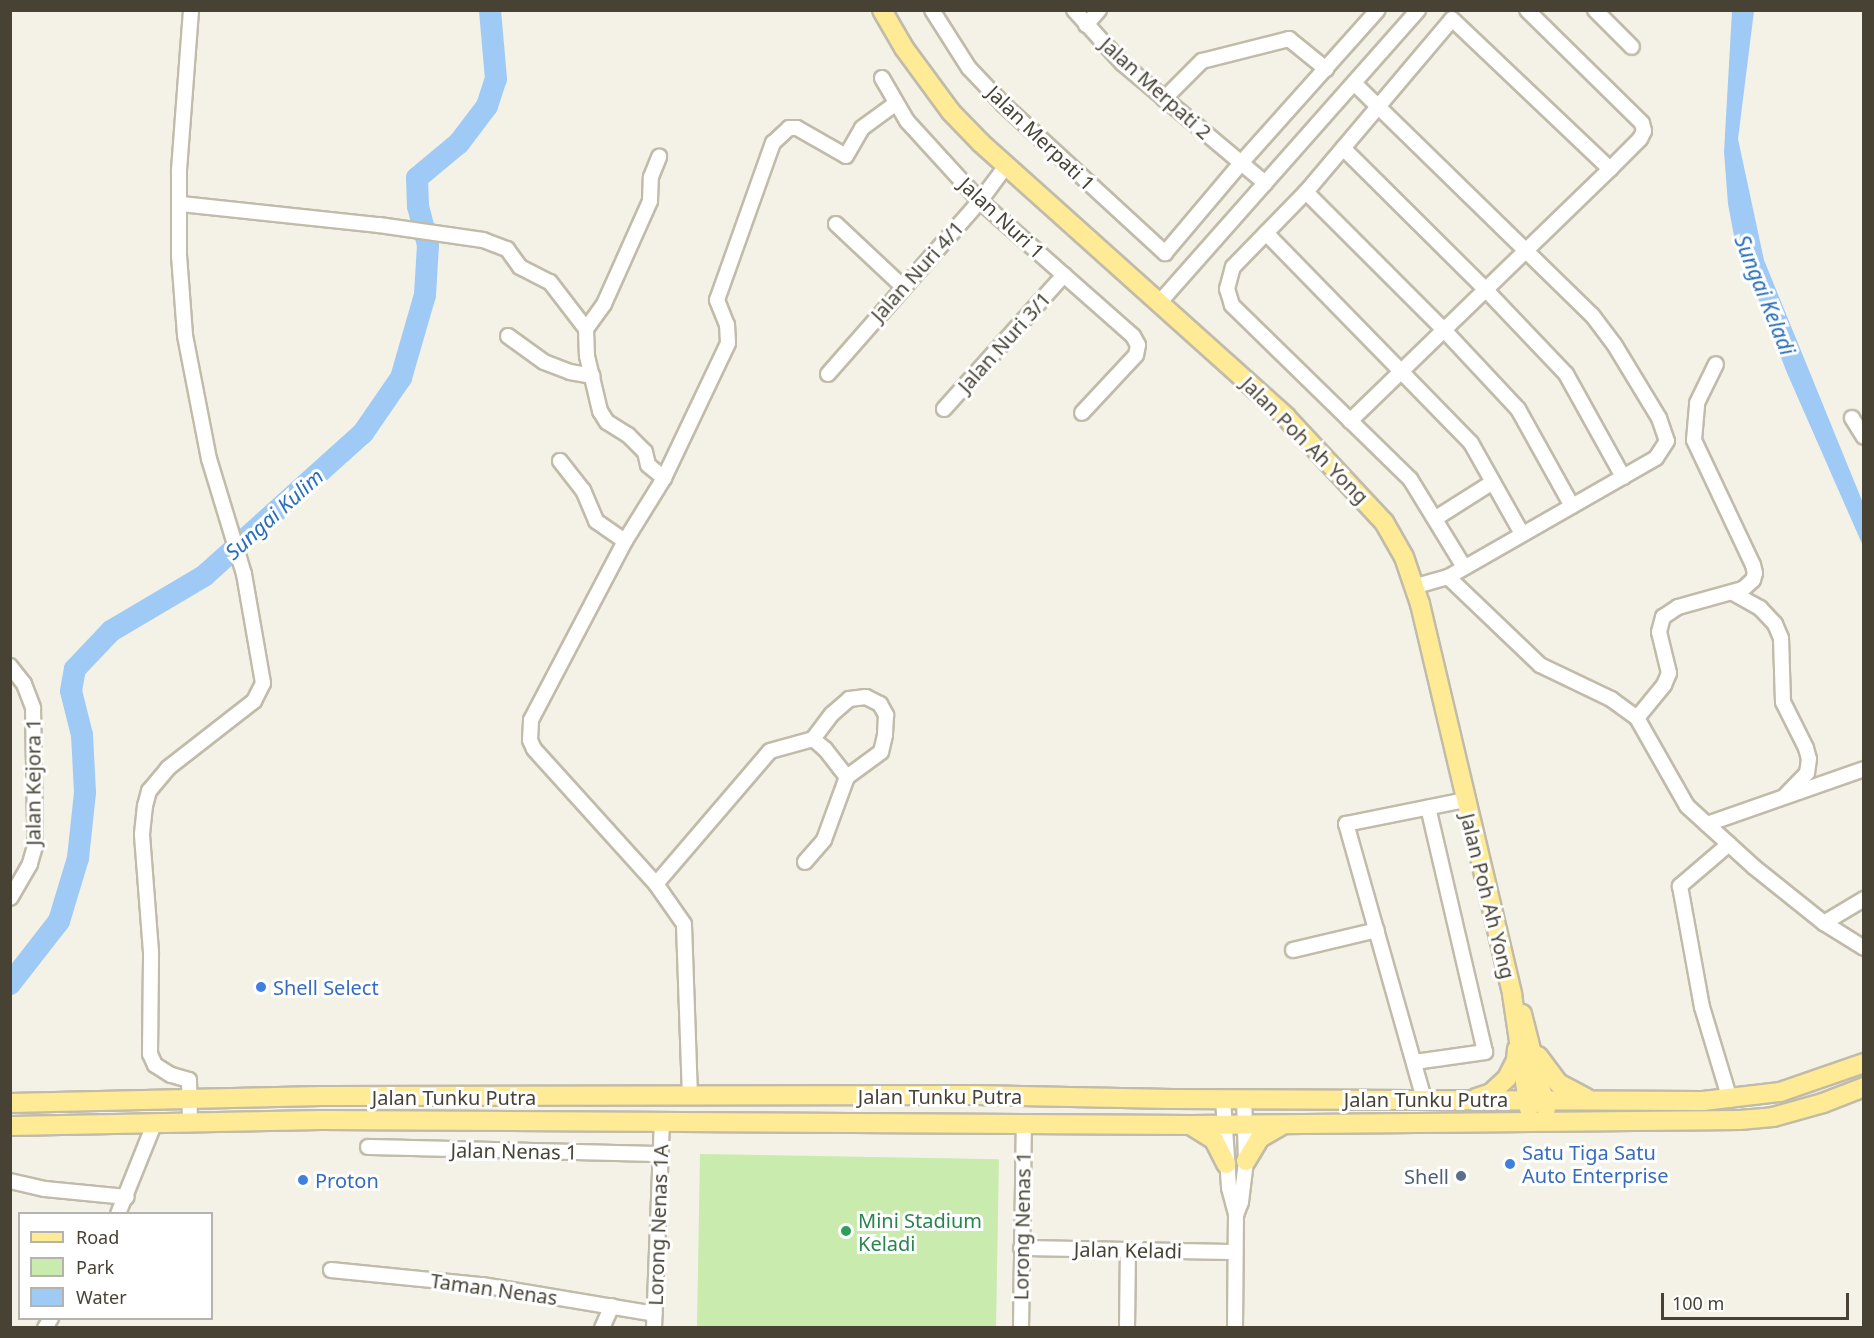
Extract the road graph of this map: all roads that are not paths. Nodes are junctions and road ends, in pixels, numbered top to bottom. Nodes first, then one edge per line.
1 (191, 10) edge
2 (882, 10) edge
3 (932, 10) edge
4 (1074, 10) edge
5 (1099, 10) edge
6 (1378, 10) edge
7 (1418, 10) edge
8 (1527, 10) edge
9 (1595, 10) edge
10 (1456, 15) edge
11 (1086, 25) junction
12 (1632, 47) dead end
13 (1326, 69) junction
14 (882, 78) dead end
15 (1353, 83) junction
16 (1164, 99) junction
17 (895, 104) junction
18 (1378, 107) junction
19 (1343, 148) junction
20 (659, 157) dead end
21 (1241, 163) junction
22 (1006, 166) junction
23 (1610, 170) junction
24 (1265, 183) junction
25 (1306, 192) junction
26 (980, 201) junction
27 (181, 204) junction
28 (836, 224) dead end
29 (1266, 233) junction
30 (1526, 251) junction
31 (1064, 275) junction
32 (903, 287) junction
33 (1486, 290) junction
34 (1160, 303) junction
35 (586, 328) junction
36 (1444, 330) junction
37 (508, 336) dead end
38 (1716, 364) dead end
39 (1403, 370) junction
40 (828, 374) dead end
41 (593, 376) junction
42 (944, 409) dead end
43 (1082, 413) dead end
44 (1852, 418) dead end
45 (1350, 421) junction
46 (1863, 437) edge
47 (560, 461) dead end
48 (1623, 477) junction
49 (664, 478) junction
50 (1493, 482) junction
51 (1572, 506) junction
52 (1436, 518) junction
53 (1522, 534) junction
54 (625, 541) junction
55 (1464, 567) junction
56 (1755, 573) junction
57 (1448, 577) junction
58 (1416, 586) junction
59 (1733, 593) junction
60 (1760, 608) junction
61 (10, 666) edge
62 (1637, 718) junction
63 (813, 740) junction
64 (1863, 769) edge
65 (847, 777) junction
66 (1786, 795) junction
67 (1465, 800) junction
68 (1428, 807) junction
69 (1707, 824) junction
70 (1729, 844) junction
71 (805, 862) dead end
72 (656, 884) junction
73 (10, 898) edge
74 (1863, 899) edge
75 (1824, 923) junction
76 (1377, 930) junction
77 (1863, 948) edge
78 (1293, 950) dead end
79 (1524, 1039) junction
80 (1415, 1062) junction
81 (1863, 1063) edge
82 (1863, 1087) edge
83 (622, 1097) junction
84 (698, 1097) junction
85 (1244, 1098) junction
86 (1223, 1099) junction
87 (1424, 1099) junction
88 (1472, 1099) junction
89 (190, 1100) junction
90 (1536, 1100) junction
91 (1617, 1100) junction
92 (1730, 1100) junction
93 (10, 1103) edge
94 (190, 1121) junction
95 (155, 1122) junction
96 (1540, 1123) junction
97 (662, 1124) junction
98 (1023, 1124) junction
99 (1295, 1124) junction
100 (1191, 1125) junction
101 (1224, 1125) junction
102 (1245, 1125) junction
103 (10, 1126) edge
104 (368, 1147) dead end
105 (660, 1154) junction
106 (1246, 1161) junction
107 (1226, 1164) junction
108 (10, 1181) edge
109 (127, 1197) junction
110 (119, 1212) edge
111 (1236, 1215) junction
112 (1021, 1248) junction
113 (1128, 1250) junction
114 (1235, 1252) junction
115 (331, 1270) dead end
116 (612, 1306) junction
117 (655, 1321) edge
118 (602, 1328) edge
119 (1021, 1328) edge
120 (1127, 1328) edge
121 (1234, 1328) edge

1 - 27 street
2 - 22 main road, Jalan Poh Ah Yong
3 - 21 street, Jalan Merpati 1
4 - 11 street, Jalan Merpati 2
5 - 11 street
6 - 13 street
7 - 15 street
8 - 23 street
9 - 12 street
10 - 18 street
10 - 23 street
11 - 16 street, Jalan Merpati 2
13 - 16 street
13 - 21 street
14 - 17 street, Jalan Nuri 1
15 - 18 street
15 - 24 street
16 - 21 street, Jalan Merpati 2
17 - 26 street, Jalan Nuri 1
17 - 49 street
18 - 19 street
18 - 30 street
19 - 25 street
19 - 33 street
20 - 35 street
21 - 24 street, Jalan Merpati 2
22 - 26 street, Jalan Nuri 4/1
22 - 34 main road, Jalan Poh Ah Yong
23 - 30 street
24 - 34 street
25 - 29 street
25 - 36 street
26 - 31 street, Jalan Nuri 1
26 - 32 street, Jalan Nuri 4/1
27 - 35 street
27 - 89 street
28 - 32 street
29 - 39 street
29 - 45 street
30 - 33 street
30 - 48 street
31 - 42 street, Jalan Nuri 3/1
31 - 43 street, Jalan Nuri 1
32 - 40 street, Jalan Nuri 4/1
33 - 36 street
33 - 48 street
34 - 58 main road, Jalan Poh Ah Yong
35 - 41 street
36 - 39 street
36 - 51 street
37 - 41 street
38 - 56 street
39 - 45 street
39 - 50 street
41 - 49 street
44 - 46 street
45 - 52 street
47 - 54 street
48 - 51 street
49 - 54 street
50 - 52 street
50 - 53 street
51 - 53 street
52 - 55 street
53 - 55 street
54 - 72 street
55 - 57 street
56 - 59 street
56 - 60 street
57 - 58 street
57 - 62 street
58 - 67 main road, Jalan Poh Ah Yong
59 - 60 street
59 - 62 street
60 - 66 street
61 - 73 street, Jalan Kejora 1
62 - 69 street
63 - 65 street
63 - 65 street
63 - 72 street
64 - 66 street
65 - 71 street
66 - 69 street
67 - 68 street
67 - 79 main road, Jalan Poh Ah Yong
68 - 76 street
68 - 80 street
69 - 70 street
70 - 75 street
70 - 92 street
72 - 84 street
74 - 75 street
75 - 77 street
76 - 78 street
76 - 80 street
79 - 88 main road
79 - 90 main road, Jalan Poh Ah Yong
79 - 91 main road
80 - 87 street
81 - 92 main road, Jalan Tunku Putra
82 - 96 main road, Jalan Tunku Putra
83 - 84 main road, Jalan Tunku Putra
83 - 89 main road, Jalan Tunku Putra
83 - 97 main road
84 - 86 main road, Jalan Tunku Putra
84 - 97 main road
85 - 86 main road, Jalan Tunku Putra
85 - 87 main road, Jalan Tunku Putra
85 - 102 street
86 - 101 street
87 - 88 main road, Jalan Tunku Putra
88 - 90 main road, Jalan Tunku Putra
89 - 93 main road, Jalan Tunku Putra
89 - 94 street
90 - 91 main road, Jalan Tunku Putra
90 - 96 main road, Jalan Poh Ah Yong
91 - 92 main road, Jalan Tunku Putra
94 - 95 main road, Jalan Tunku Putra
94 - 97 main road, Jalan Tunku Putra
95 - 103 main road, Jalan Tunku Putra
95 - 109 street
96 - 99 main road, Jalan Tunku Putra
97 - 98 main road, Jalan Tunku Putra
97 - 105 street, Lorong Nenas 1A
98 - 100 main road, Jalan Tunku Putra
98 - 112 street, Lorong Nenas 1
99 - 102 main road, Jalan Tunku Putra
99 - 106 main road
100 - 101 main road, Jalan Tunku Putra
100 - 107 main road
101 - 102 main road, Jalan Tunku Putra
101 - 107 street
102 - 106 street
104 - 105 street, Jalan Nenas 1
105 - 117 street, Lorong Nenas 1A
106 - 111 street
107 - 111 street
108 - 109 street
109 - 110 street
111 - 114 street
112 - 113 street, Jalan Keladi
112 - 119 street, Lorong Nenas 1
113 - 114 street, Jalan Keladi
113 - 120 street
114 - 121 street
115 - 116 street, Taman Nenas
116 - 117 street, Taman Nenas
116 - 118 street

